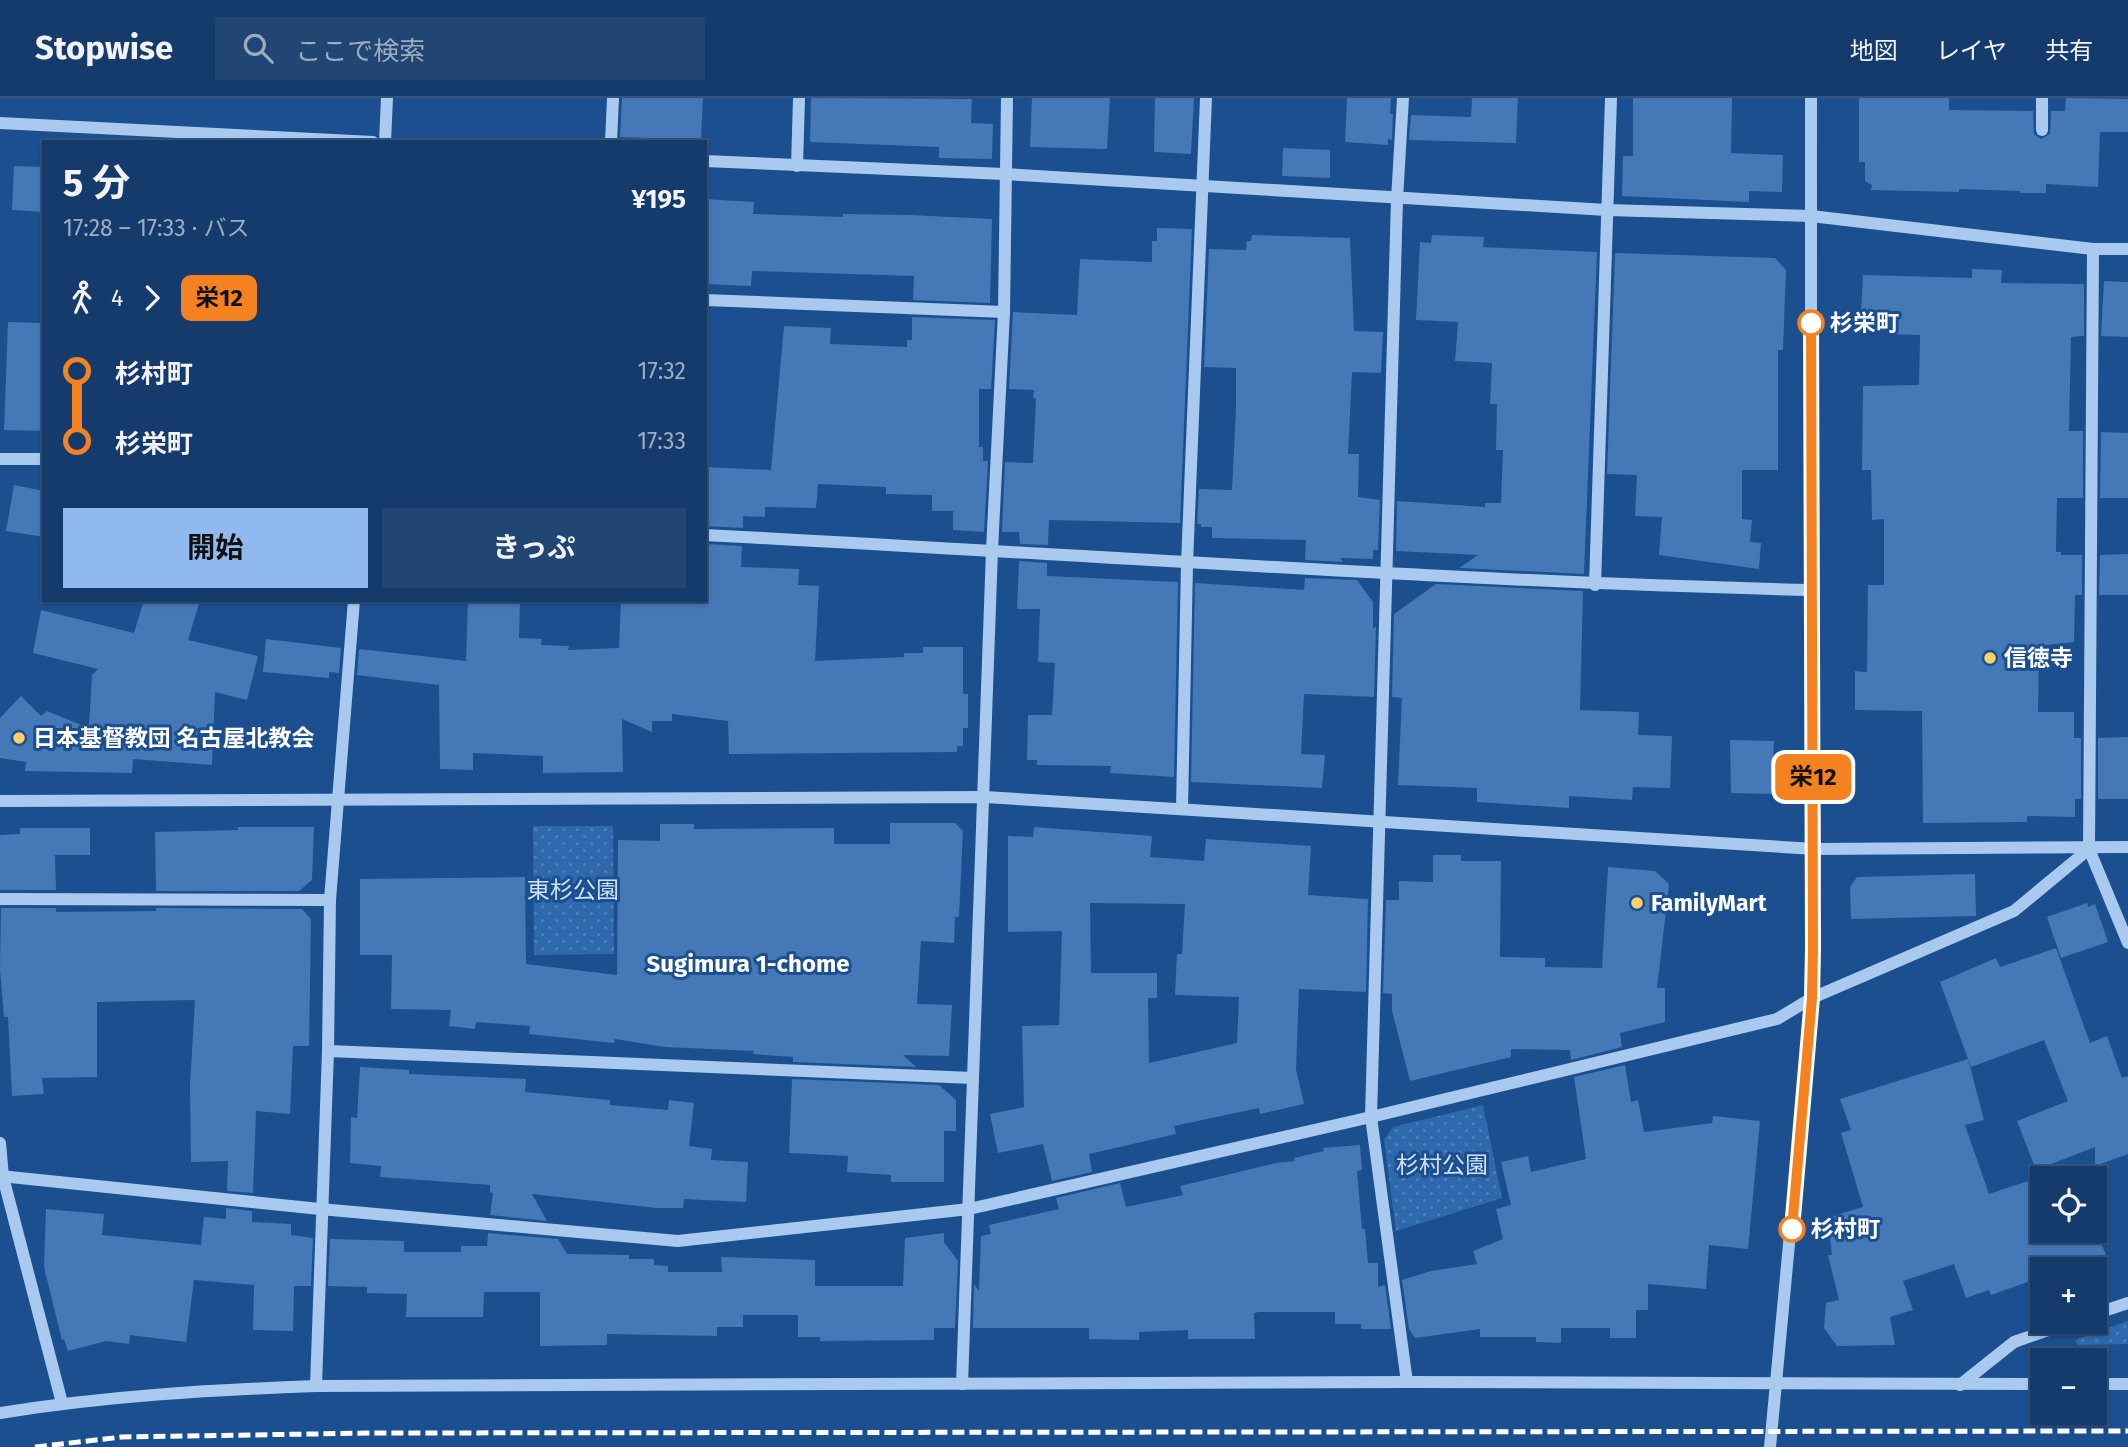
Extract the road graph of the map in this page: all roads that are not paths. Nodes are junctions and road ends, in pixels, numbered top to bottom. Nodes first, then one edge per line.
1 (387, 98) edge
2 (613, 98) edge
3 (799, 98) edge
4 (1007, 98) edge
5 (1206, 98) edge
6 (1403, 98) edge
7 (1611, 98) edge
8 (1811, 98) edge
9 (2042, 98) edge
10 (0, 123) edge
11 (2042, 130) dead end
12 (334, 140) edge
13 (385, 140) edge
14 (611, 140) edge
15 (707, 161) edge
16 (797, 166) junction
17 (1004, 174) junction
18 (1203, 185) junction
19 (1397, 199) junction
20 (1607, 210) junction
21 (1811, 216) junction
22 (2093, 249) junction
23 (2128, 250) edge
24 (707, 300) edge
25 (1004, 312) junction
26 (0, 459) edge
27 (42, 459) edge
28 (707, 534) edge
29 (992, 550) junction
30 (1187, 565) junction
31 (1388, 572) junction
32 (1595, 585) junction
33 (1811, 590) junction
34 (354, 602) edge
35 (985, 797) junction
36 (335, 798) junction
37 (0, 801) edge
38 (1182, 809) junction
39 (1380, 822) junction
40 (2128, 847) edge
41 (1815, 849) junction
42 (2089, 849) junction
43 (0, 899) edge
44 (330, 900) junction
45 (2128, 943) edge
46 (1812, 998) junction
47 (328, 1051) junction
48 (973, 1078) junction
49 (1371, 1117) junction
50 (0, 1143) edge
51 (2, 1176) edge
52 (320, 1209) junction
53 (969, 1209) junction
54 (2128, 1303) edge
55 (2107, 1310) edge
56 (2037, 1334) edge
57 (1407, 1382) junction
58 (962, 1384) junction
59 (1776, 1384) junction
60 (2030, 1384) edge
61 (2107, 1384) edge
62 (2128, 1384) edge
63 (1960, 1385) junction
64 (316, 1386) junction
65 (62, 1403) junction
66 (0, 1413) edge
67 (1770, 1447) edge

1 - 13 street
2 - 14 street
3 - 16 street
4 - 17 street
5 - 18 street
6 - 19 street
7 - 20 street
8 - 21 street
9 - 11 street
10 - 12 street
15 - 16 street
16 - 17 street
17 - 18 street
17 - 25 street
18 - 19 street
18 - 30 street
19 - 20 street
19 - 31 street
20 - 21 street
20 - 32 street
21 - 22 street
21 - 33 street
22 - 23 street
22 - 42 street
24 - 25 street
25 - 29 street
26 - 27 street
28 - 29 street
29 - 30 street
29 - 35 street
30 - 31 street
30 - 38 street
31 - 32 street
31 - 39 street
32 - 33 street
33 - 41 street
34 - 36 street
35 - 36 street
35 - 38 street
35 - 48 street
36 - 37 street
36 - 44 street
38 - 39 street
39 - 41 street
39 - 49 street
40 - 42 street
41 - 42 street
41 - 46 street
42 - 45 street
42 - 46 street
43 - 44 street
44 - 47 street
46 - 49 street
46 - 59 street
47 - 48 street
47 - 52 street
48 - 53 street
49 - 53 street
49 - 57 street
50 - 51 street
51 - 52 street
51 - 65 street
52 - 53 street
52 - 64 street
53 - 58 street
54 - 55 street
56 - 63 street
57 - 58 street
57 - 59 street
58 - 64 street
59 - 63 street
59 - 67 street
60 - 63 street
61 - 62 street
64 - 65 street
65 - 66 street

